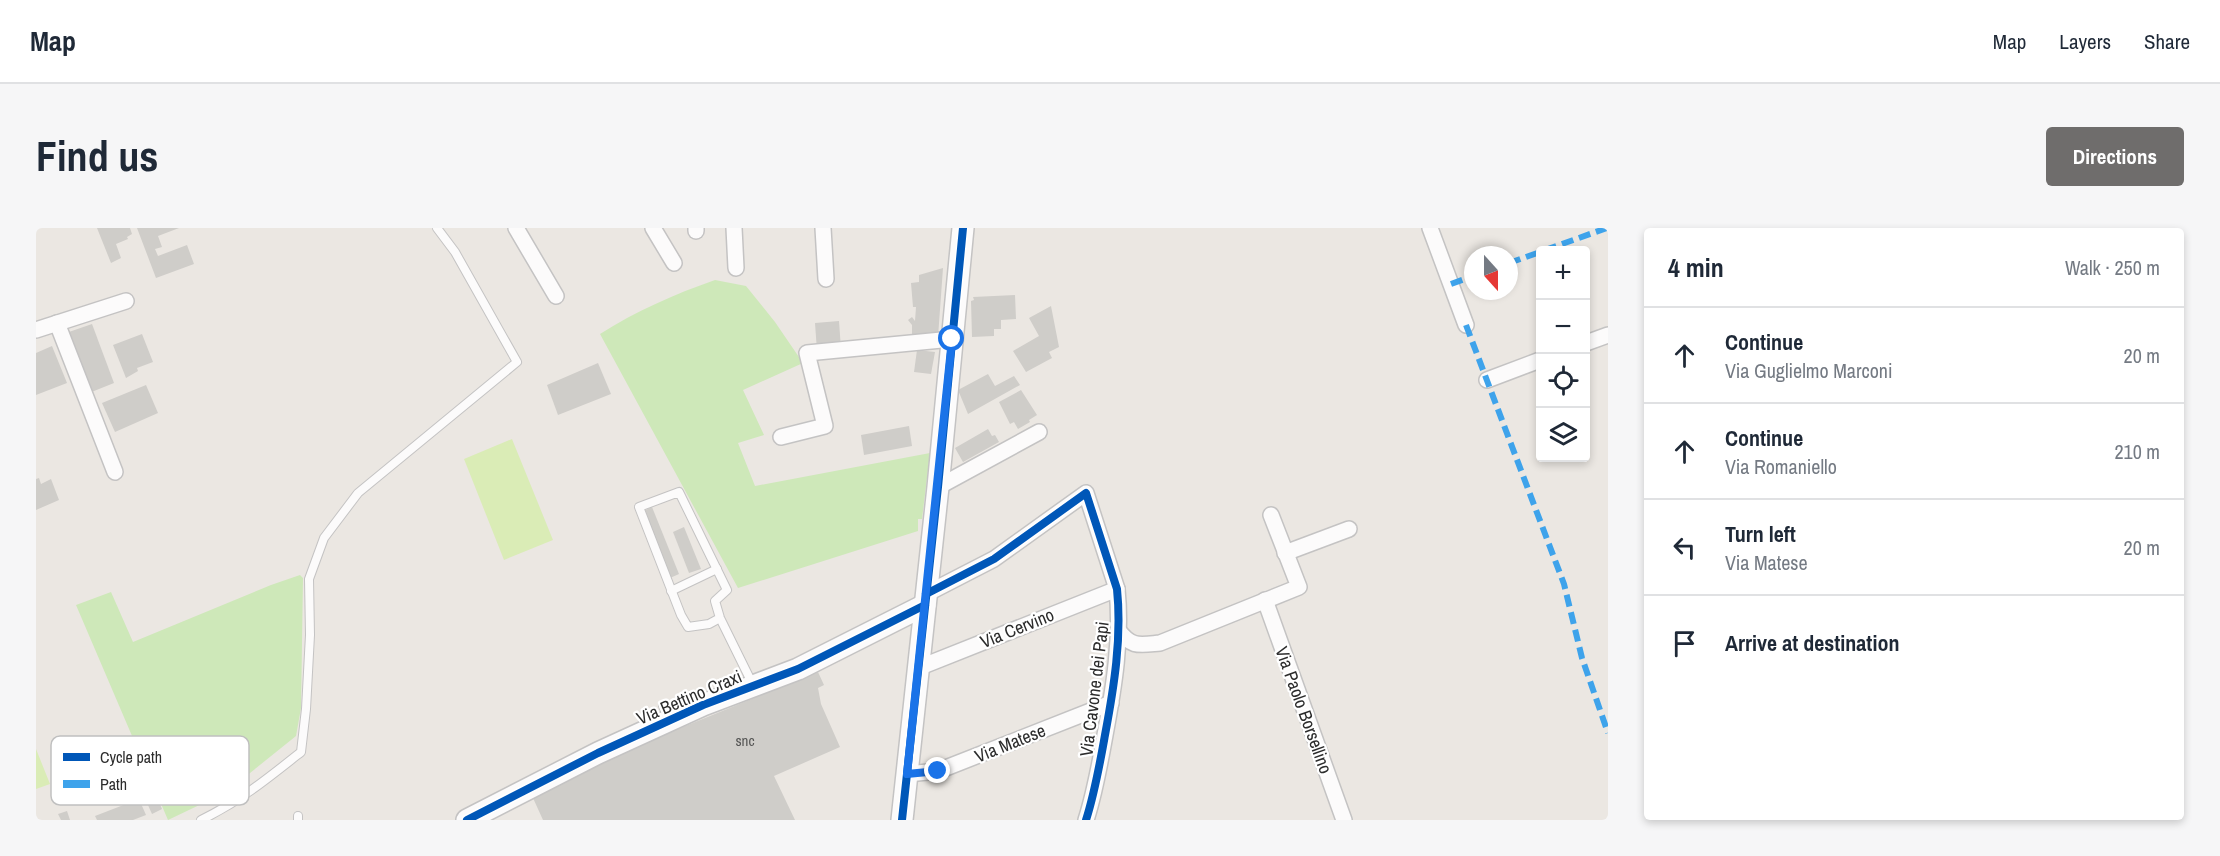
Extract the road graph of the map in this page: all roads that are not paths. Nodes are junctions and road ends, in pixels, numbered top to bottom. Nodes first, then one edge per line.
1 (437, 228) edge
2 (516, 228) edge
3 (653, 228) edge
4 (734, 228) edge
5 (823, 228) edge
6 (963, 228) edge
7 (1430, 228) edge
8 (674, 263) dead end
9 (736, 268) dead end
10 (826, 279) dead end
11 (556, 296) dead end
12 (126, 300) dead end
13 (57, 323) junction
14 (1466, 325) dead end
15 (36, 330) edge
16 (1608, 335) edge
17 (952, 339) junction
18 (1590, 342) edge
19 (1536, 362) edge
20 (1487, 380) dead end
21 (1039, 432) dead end
22 (781, 436) dead end
23 (115, 472) dead end
24 (938, 487) junction
25 (1271, 515) dead end
26 (1349, 529) dead end
27 (1286, 553) junction
28 (717, 569) junction
29 (1117, 589) junction
30 (671, 591) junction
31 (926, 599) junction
32 (1265, 600) junction
33 (720, 618) junction
34 (1118, 630) junction
35 (918, 668) junction
36 (754, 686) junction
37 (1111, 703) junction
38 (907, 774) junction
39 (249, 793) edge
40 (232, 805) edge
41 (201, 820) edge
42 (467, 820) edge
43 (902, 820) edge
44 (1086, 820) edge
45 (1344, 820) edge

1 - 39 lane
2 - 11 street
3 - 8 street
4 - 9 street
5 - 10 street
6 - 17 street
7 - 14 street
12 - 13 street
13 - 15 street
13 - 23 street
16 - 18 street
17 - 22 street
17 - 24 street
19 - 20 street
21 - 24 street
24 - 31 street
25 - 27 street
26 - 27 street
27 - 32 street
28 - 30 lane
28 - 30 lane
28 - 33 lane
29 - 31 street, Via Cavone dei Papi
29 - 34 street, Via Cavone dei Papi
29 - 35 street, Via Cervino
30 - 33 lane
31 - 35 street
31 - 36 street, Via Bettino Craxi
32 - 34 street
32 - 45 street, Via Paolo Borsellino
33 - 36 lane
34 - 37 street, Via Cavone dei Papi
35 - 38 street
36 - 42 street, Via Bettino Craxi
37 - 38 street, Via Matese
37 - 44 street, Via Cavone dei Papi
38 - 43 street
40 - 41 lane

